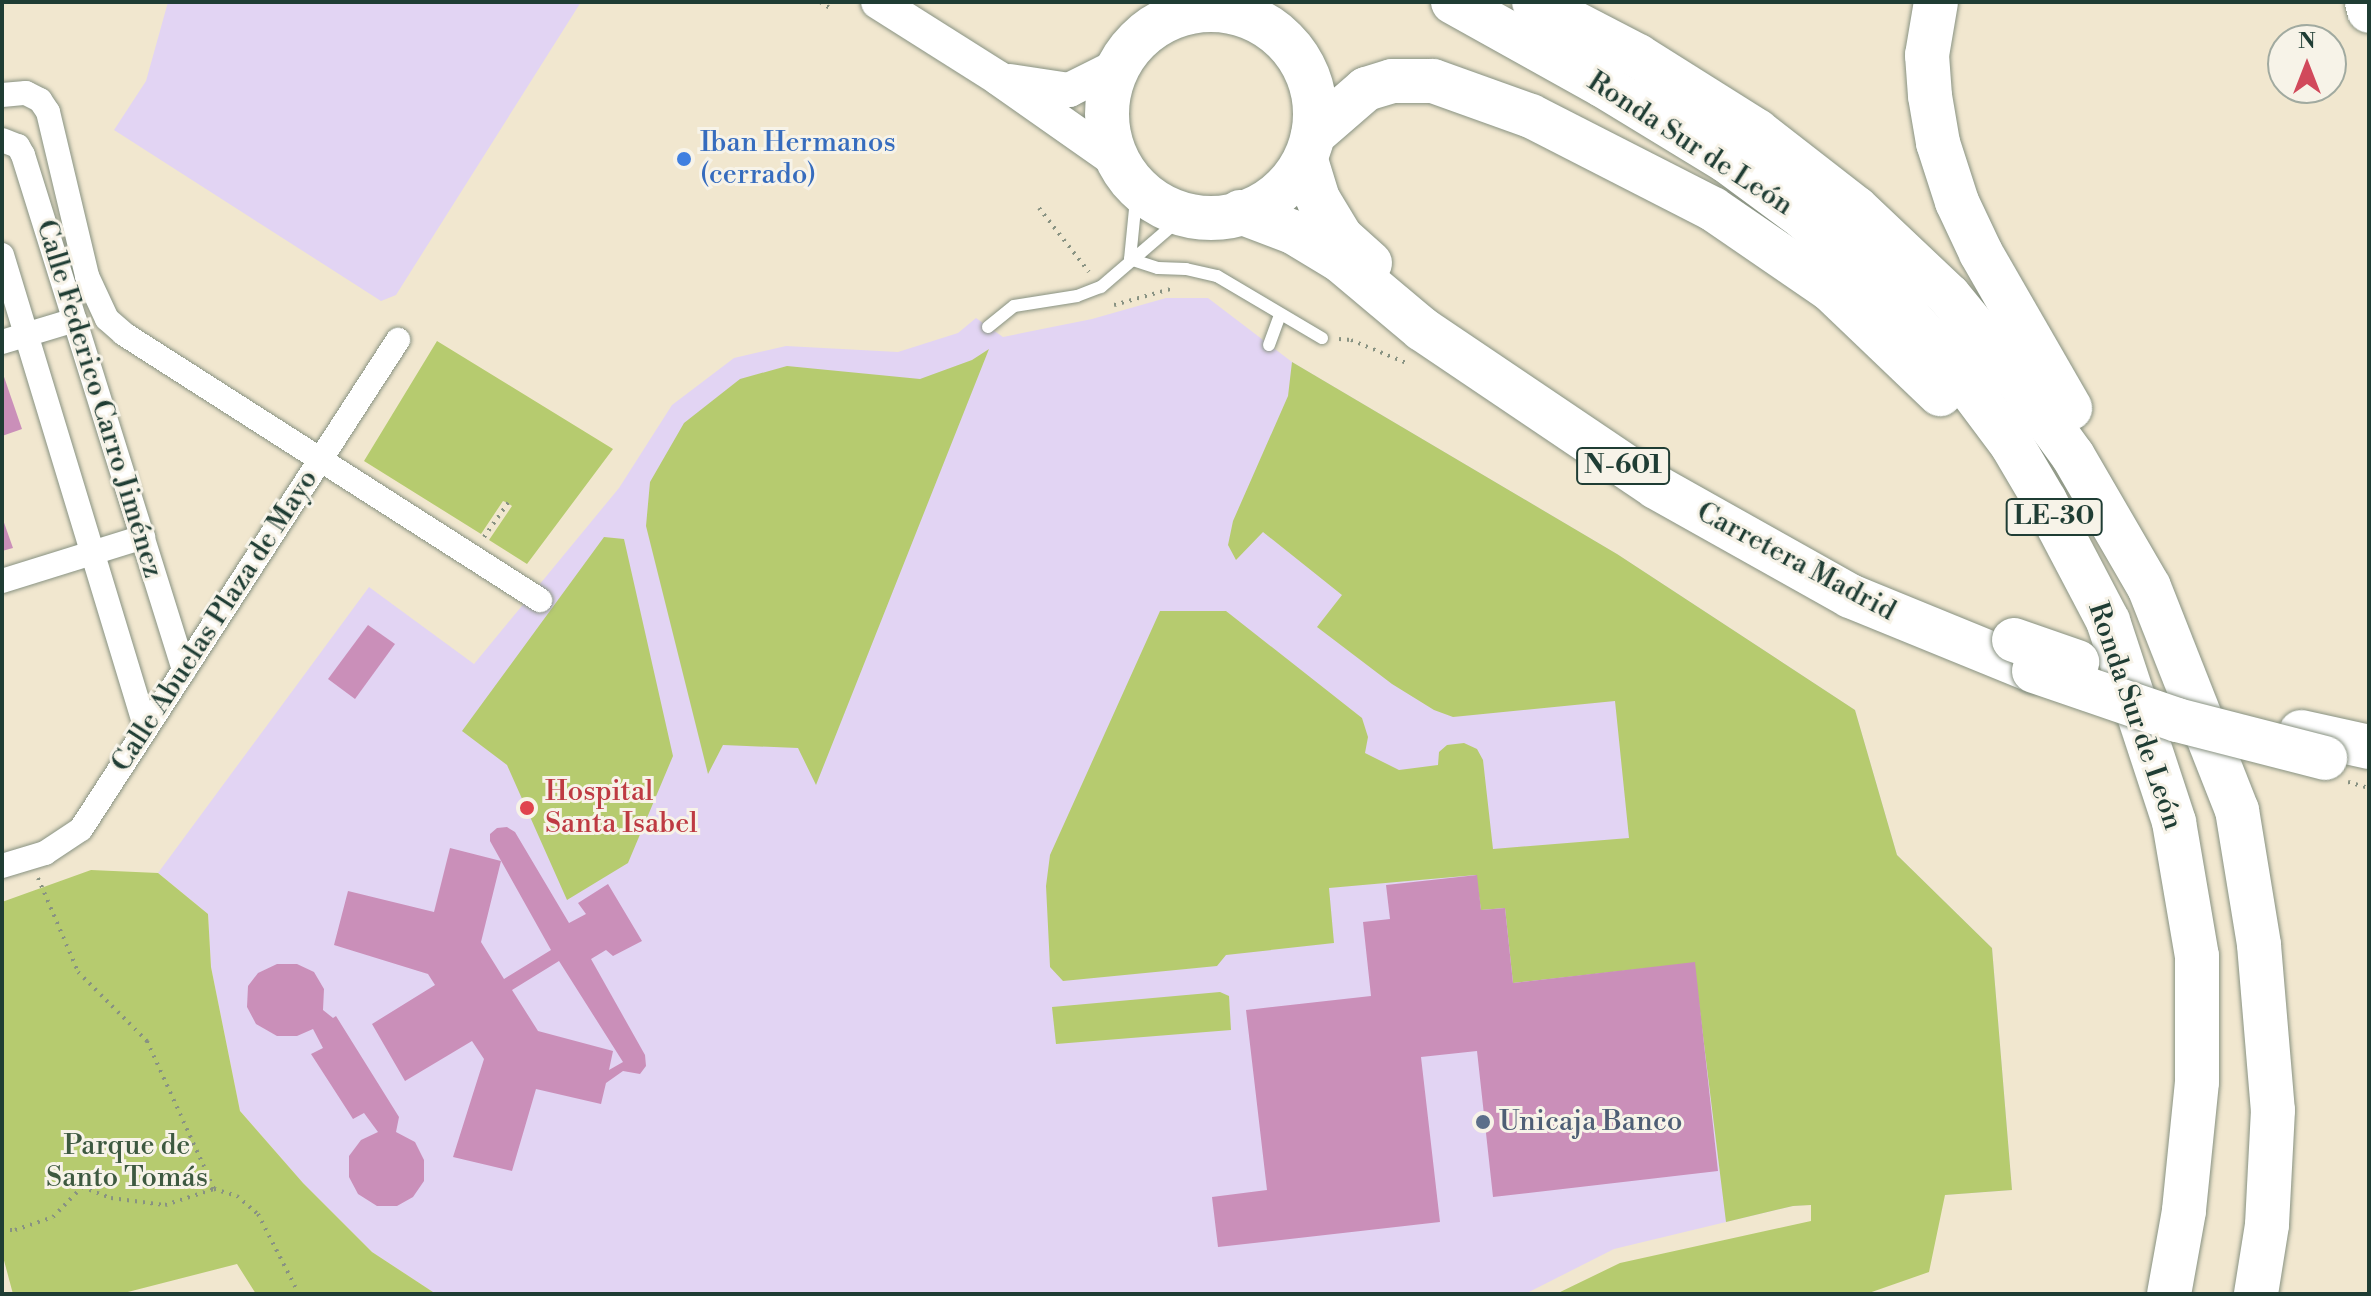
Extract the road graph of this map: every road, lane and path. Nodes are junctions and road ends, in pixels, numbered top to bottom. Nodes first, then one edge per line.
1 (820, 2) edge
2 (878, 2) edge
3 (1453, 2) edge
4 (1534, 2) edge
5 (1936, 2) edge
6 (2367, 2) edge
7 (830, 8) dead end
8 (2369, 11) edge
9 (1137, 34) edge
10 (998, 78) junction
11 (2, 95) edge
12 (2, 140) edge
13 (1310, 147) junction
14 (1123, 172) junction
15 (1039, 208) dead end
16 (1240, 212) junction
17 (1186, 214) junction
18 (2, 255) edge
19 (1130, 259) junction
20 (1093, 277) dead end
21 (1180, 288) dead end
22 (1114, 305) dead end
23 (1280, 315) junction
24 (75, 320) junction
25 (988, 327) dead end
26 (26, 335) junction
27 (1322, 338) dead end
28 (398, 340) dead end
29 (2, 342) edge
30 (1269, 345) dead end
31 (320, 460) junction
32 (508, 503) dead end
33 (143, 537) junction
34 (93, 553) junction
35 (471, 557) junction
36 (2, 581) edge
37 (2149, 587) junction
38 (540, 600) dead end
39 (2108, 621) junction
40 (2024, 656) junction
41 (184, 670) junction
42 (146, 728) junction
43 (2313, 745) junction
44 (2369, 747) edge
45 (2369, 770) edge
46 (30, 857) junction
47 (2, 866) edge
48 (214, 1189) junction
49 (2, 1230) edge
50 (299, 1294) edge
51 (2169, 1294) edge
52 (2256, 1294) edge

1 - 7 path
2 - 10 main road
3 - 39 highway, Ronda Sur de León / LE-30
4 - 37 highway, Ronda Sur de León / LE-30
5 - 37 highway
6 - 8 highway
9 - 10 main road
9 - 13 highway, N-601
9 - 14 highway
10 - 14 main road
11 - 31 street
12 - 24 street, Calle Federico Carro Jiménez
13 - 16 highway, N-601
13 - 39 highway
13 - 40 highway, Carretera Madrid / N-601
14 - 17 highway, N-601
14 - 19 lane
15 - 20 path
16 - 17 highway, N-601
16 - 40 highway, Carretera Madrid / N-601
17 - 19 lane
18 - 26 street, Calle Federico Carro Jiménez
19 - 23 lane
19 - 25 lane
21 - 22 path
23 - 27 lane
23 - 30 lane
24 - 26 street
24 - 33 street, Calle Federico Carro Jiménez
26 - 29 street
26 - 34 street, Calle Federico Carro Jiménez
28 - 31 street, Calle Abuelas Plaza de Mayo
31 - 35 street
31 - 41 street, Calle Abuelas Plaza de Mayo
32 - 35 path
33 - 34 street
33 - 41 street, Calle Federico Carro Jiménez
34 - 36 street
34 - 42 street, Calle Federico Carro Jiménez
35 - 38 street
37 - 52 highway, Ronda Sur de León / LE-30
39 - 51 highway, Ronda Sur de León / LE-30
40 - 43 highway, Carretera Madrid / N-601, bridge
41 - 42 street, Calle Abuelas Plaza de Mayo
42 - 46 street, Calle Abuelas Plaza de Mayo
43 - 44 highway, Carretera Madrid / N-601
43 - 45 highway, Carretera Madrid / N-601
46 - 47 street, Calle Abuelas Plaza de Mayo
46 - 48 path
48 - 49 path
48 - 50 path

